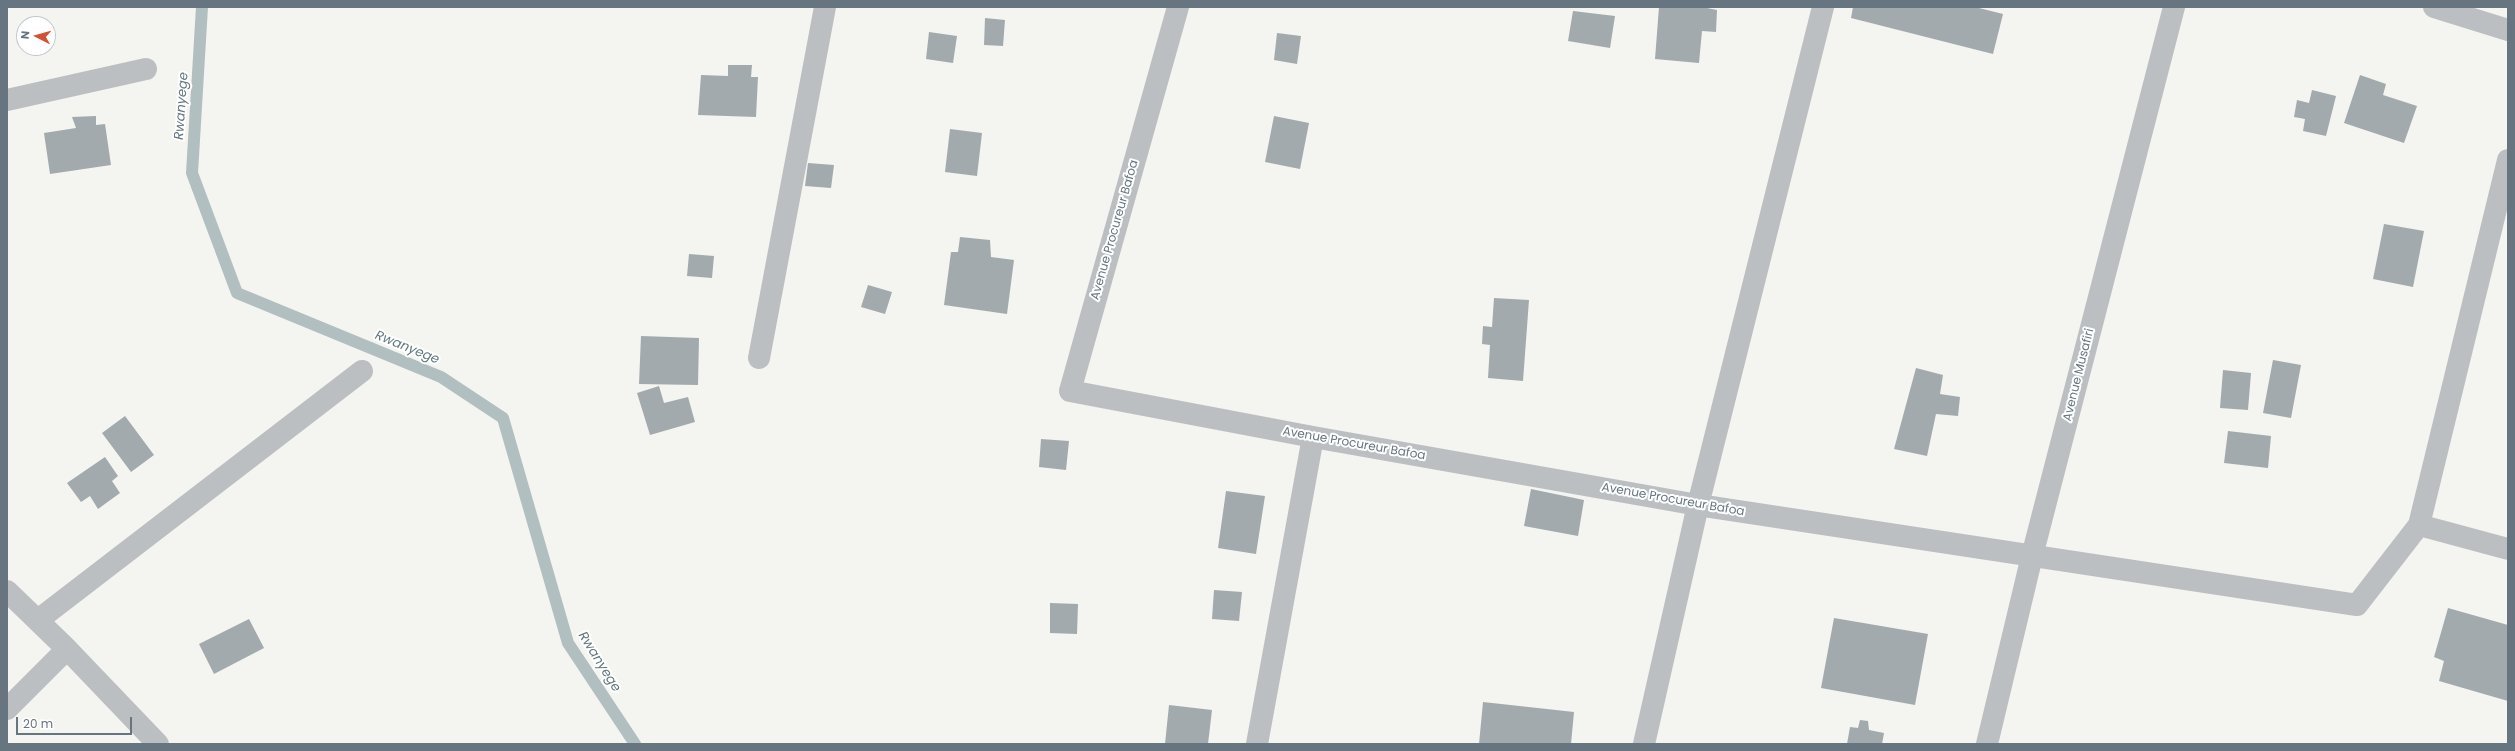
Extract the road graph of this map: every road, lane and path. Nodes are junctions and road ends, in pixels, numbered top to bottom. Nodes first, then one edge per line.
1 (825, 7) edge
2 (1178, 7) edge
3 (1823, 7) edge
4 (2174, 7) edge
5 (2434, 7) edge
6 (2508, 30) edge
7 (146, 69) dead end
8 (7, 100) edge
9 (2508, 160) edge
10 (759, 358) dead end
11 (362, 372) dead end
12 (1313, 437) junction
13 (1698, 505) junction
14 (2419, 525) junction
15 (2508, 549) edge
16 (2032, 556) junction
17 (7, 591) edge
18 (38, 620) junction
19 (67, 649) junction
20 (7, 709) edge
21 (158, 744) edge
22 (1257, 744) edge
23 (1644, 744) edge
24 (1987, 744) edge

1 - 10 street
2 - 12 street, Avenue Procureur Bafoa
3 - 13 street
4 - 16 street, Avenue Musafiri
5 - 6 street
7 - 8 street
9 - 14 street
11 - 18 street
12 - 13 street, Avenue Procureur Bafoa
12 - 22 street
13 - 16 street, Avenue Procureur Bafoa
13 - 23 street
14 - 15 street
14 - 16 street, Avenue Procureur Bafoa
16 - 24 street, Avenue Musafiri
17 - 18 street
18 - 19 street
19 - 20 street
19 - 21 street

